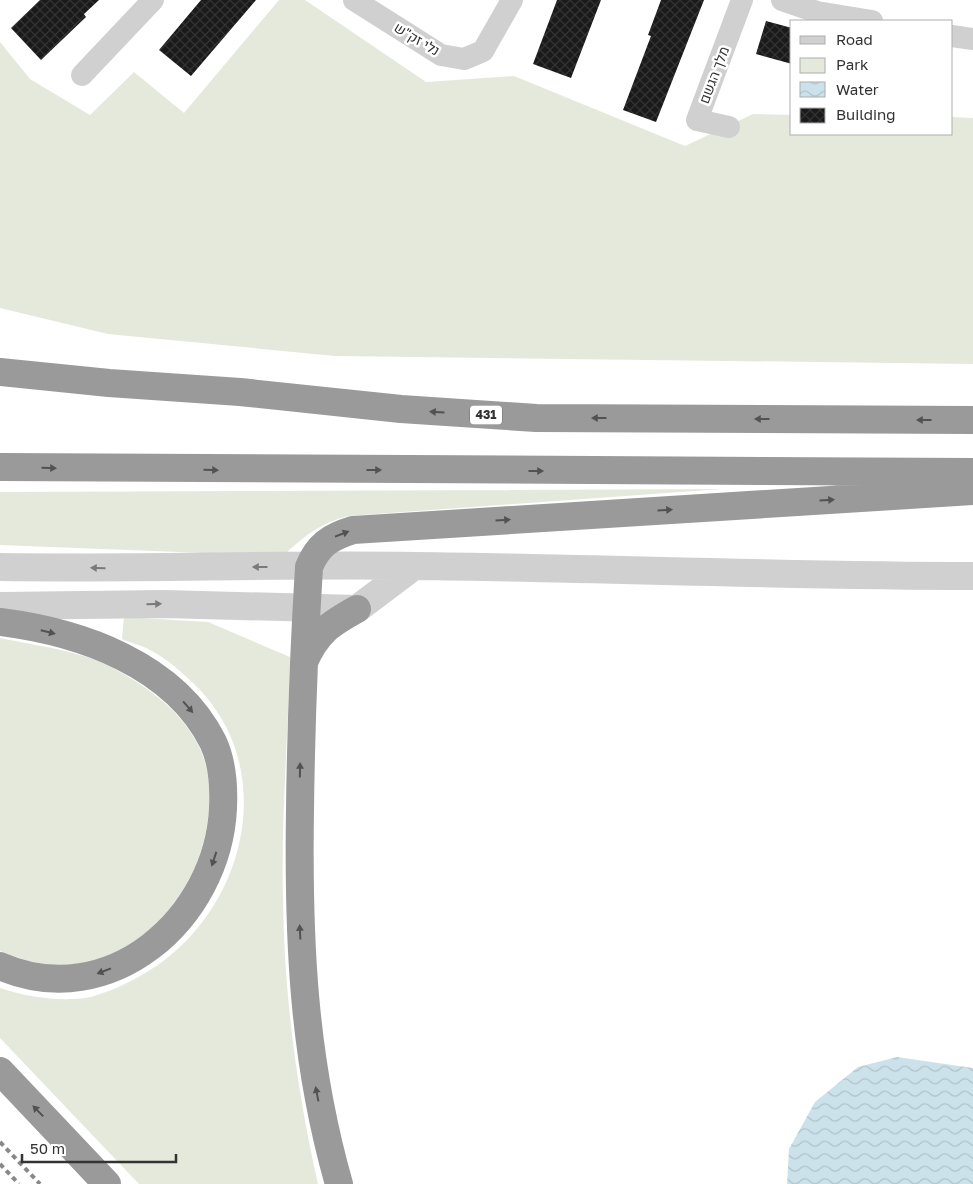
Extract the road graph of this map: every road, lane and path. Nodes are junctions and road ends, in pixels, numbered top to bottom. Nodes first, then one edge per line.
1 (153, 0) edge
2 (354, 0) edge
3 (512, 0) edge
4 (742, 0) edge
5 (782, 0) edge
6 (866, 20) edge
7 (953, 36) edge
8 (973, 39) edge
9 (82, 75) dead end
10 (729, 127) dead end
11 (0, 372) edge
12 (973, 420) edge
13 (0, 468) edge
14 (973, 472) edge
15 (973, 491) edge
16 (414, 566) junction
17 (0, 567) edge
18 (309, 567) junction
19 (973, 576) edge
20 (0, 606) edge
21 (306, 608) junction
22 (357, 609) junction
23 (0, 622) edge
24 (303, 666) junction
25 (0, 966) edge
26 (0, 1071) edge
27 (107, 1184) edge
28 (339, 1184) edge

1 - 9 street
2 - 3 street, נלי זק"ש
4 - 10 street, מלך הגשם
5 - 6 street
7 - 8 street
12 -> 11 highway, 431
13 -> 14 highway
18 -> 15 highway
16 - 18 street
16 - 19 street
16 - 22 street
18 -> 17 street
18 - 21 highway
20 -> 21 street
21 - 22 street
21 - 24 highway
22 - 24 highway
23 -> 25 highway
28 -> 24 highway
27 -> 26 highway

